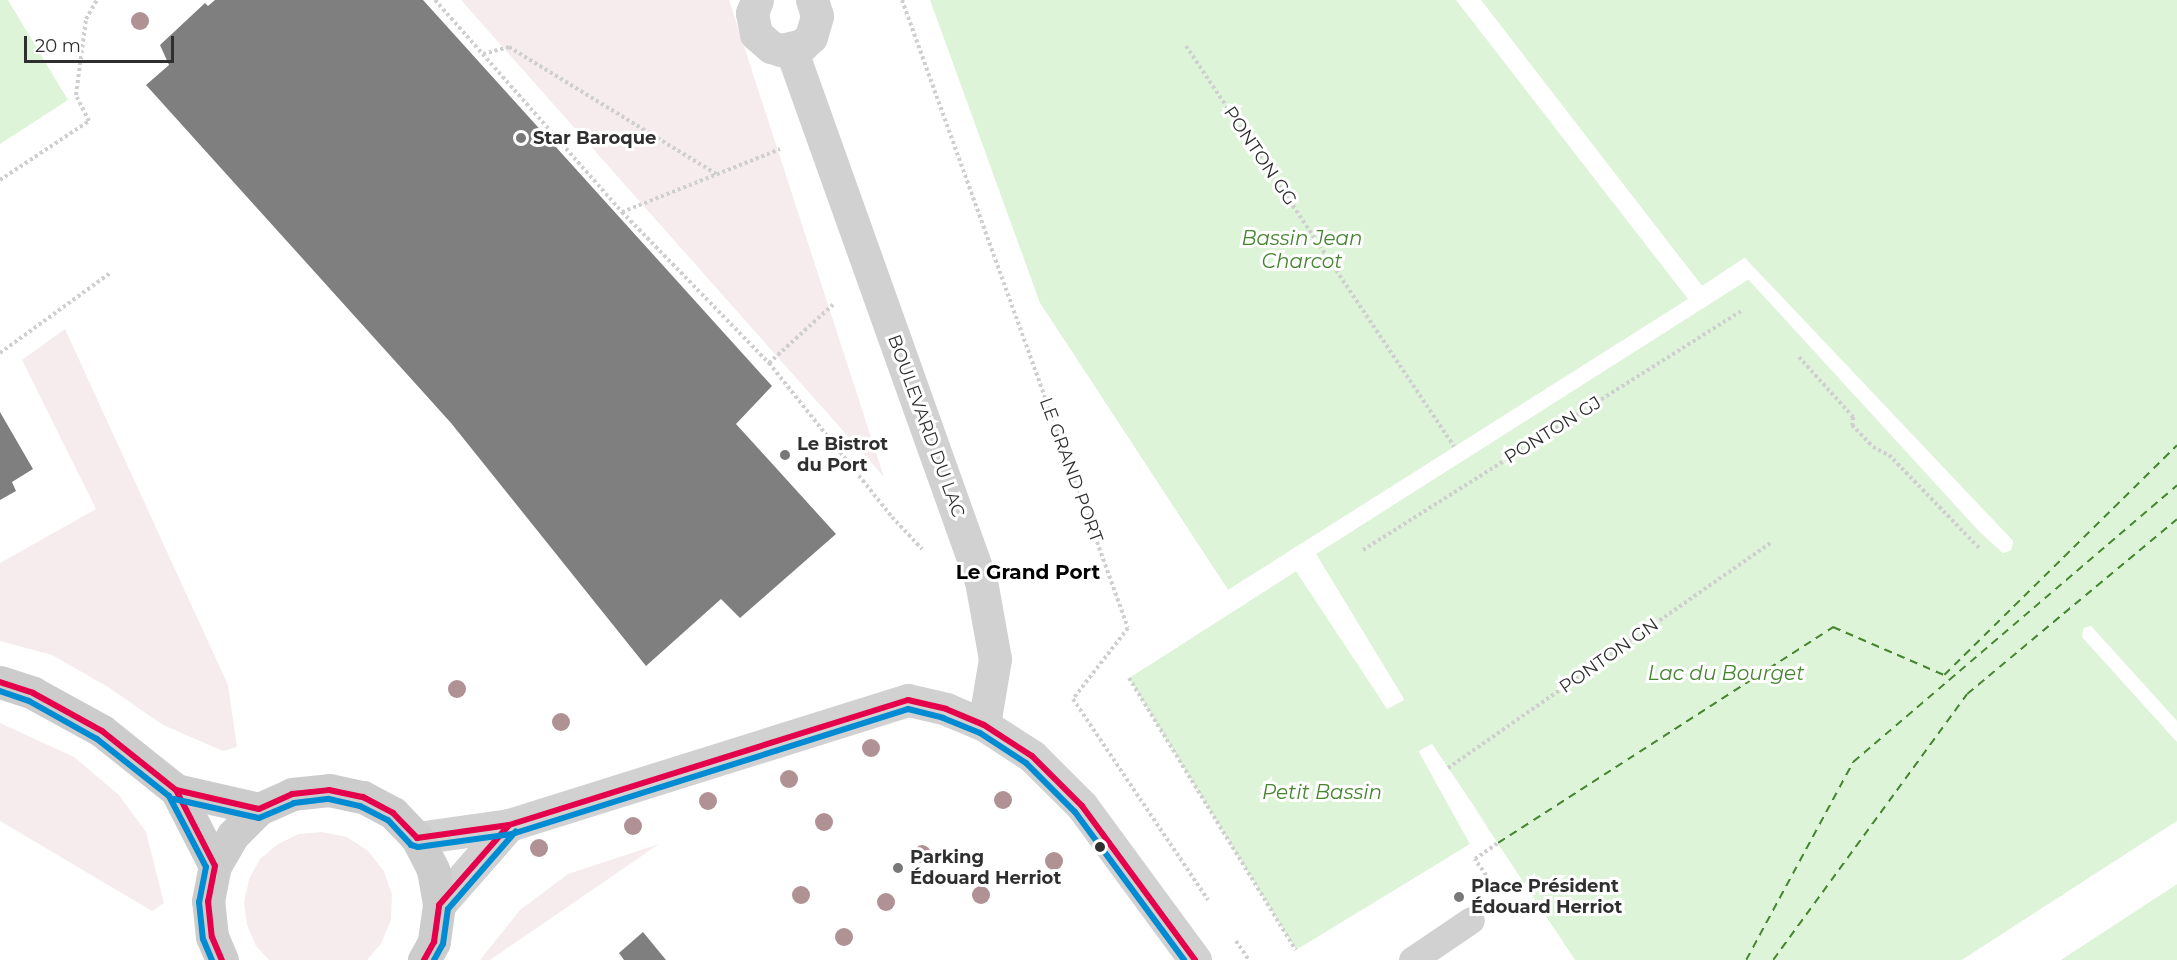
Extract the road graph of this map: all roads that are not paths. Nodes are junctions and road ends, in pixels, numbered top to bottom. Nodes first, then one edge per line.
1 (757, 0) edge
2 (812, 0) edge
3 (791, 49) junction
4 (0, 682) edge
5 (984, 725) junction
6 (176, 790) junction
7 (259, 809) junction
8 (508, 825) junction
9 (417, 838) junction
10 (214, 866) junction
11 (439, 905) junction
12 (1471, 920) dead end
13 (222, 960) edge
14 (424, 960) edge
15 (1195, 960) edge
16 (1412, 960) edge

1 - 3 street
2 - 3 street
3 - 5 street, BOULEVARD DU LAC
4 - 6 street
5 - 8 street
5 - 15 street
6 - 7 street
6 - 10 street
7 - 9 street
7 - 10 street
8 - 9 street
8 - 11 street
9 - 11 street
10 - 13 street
11 - 14 street
12 - 16 lane

